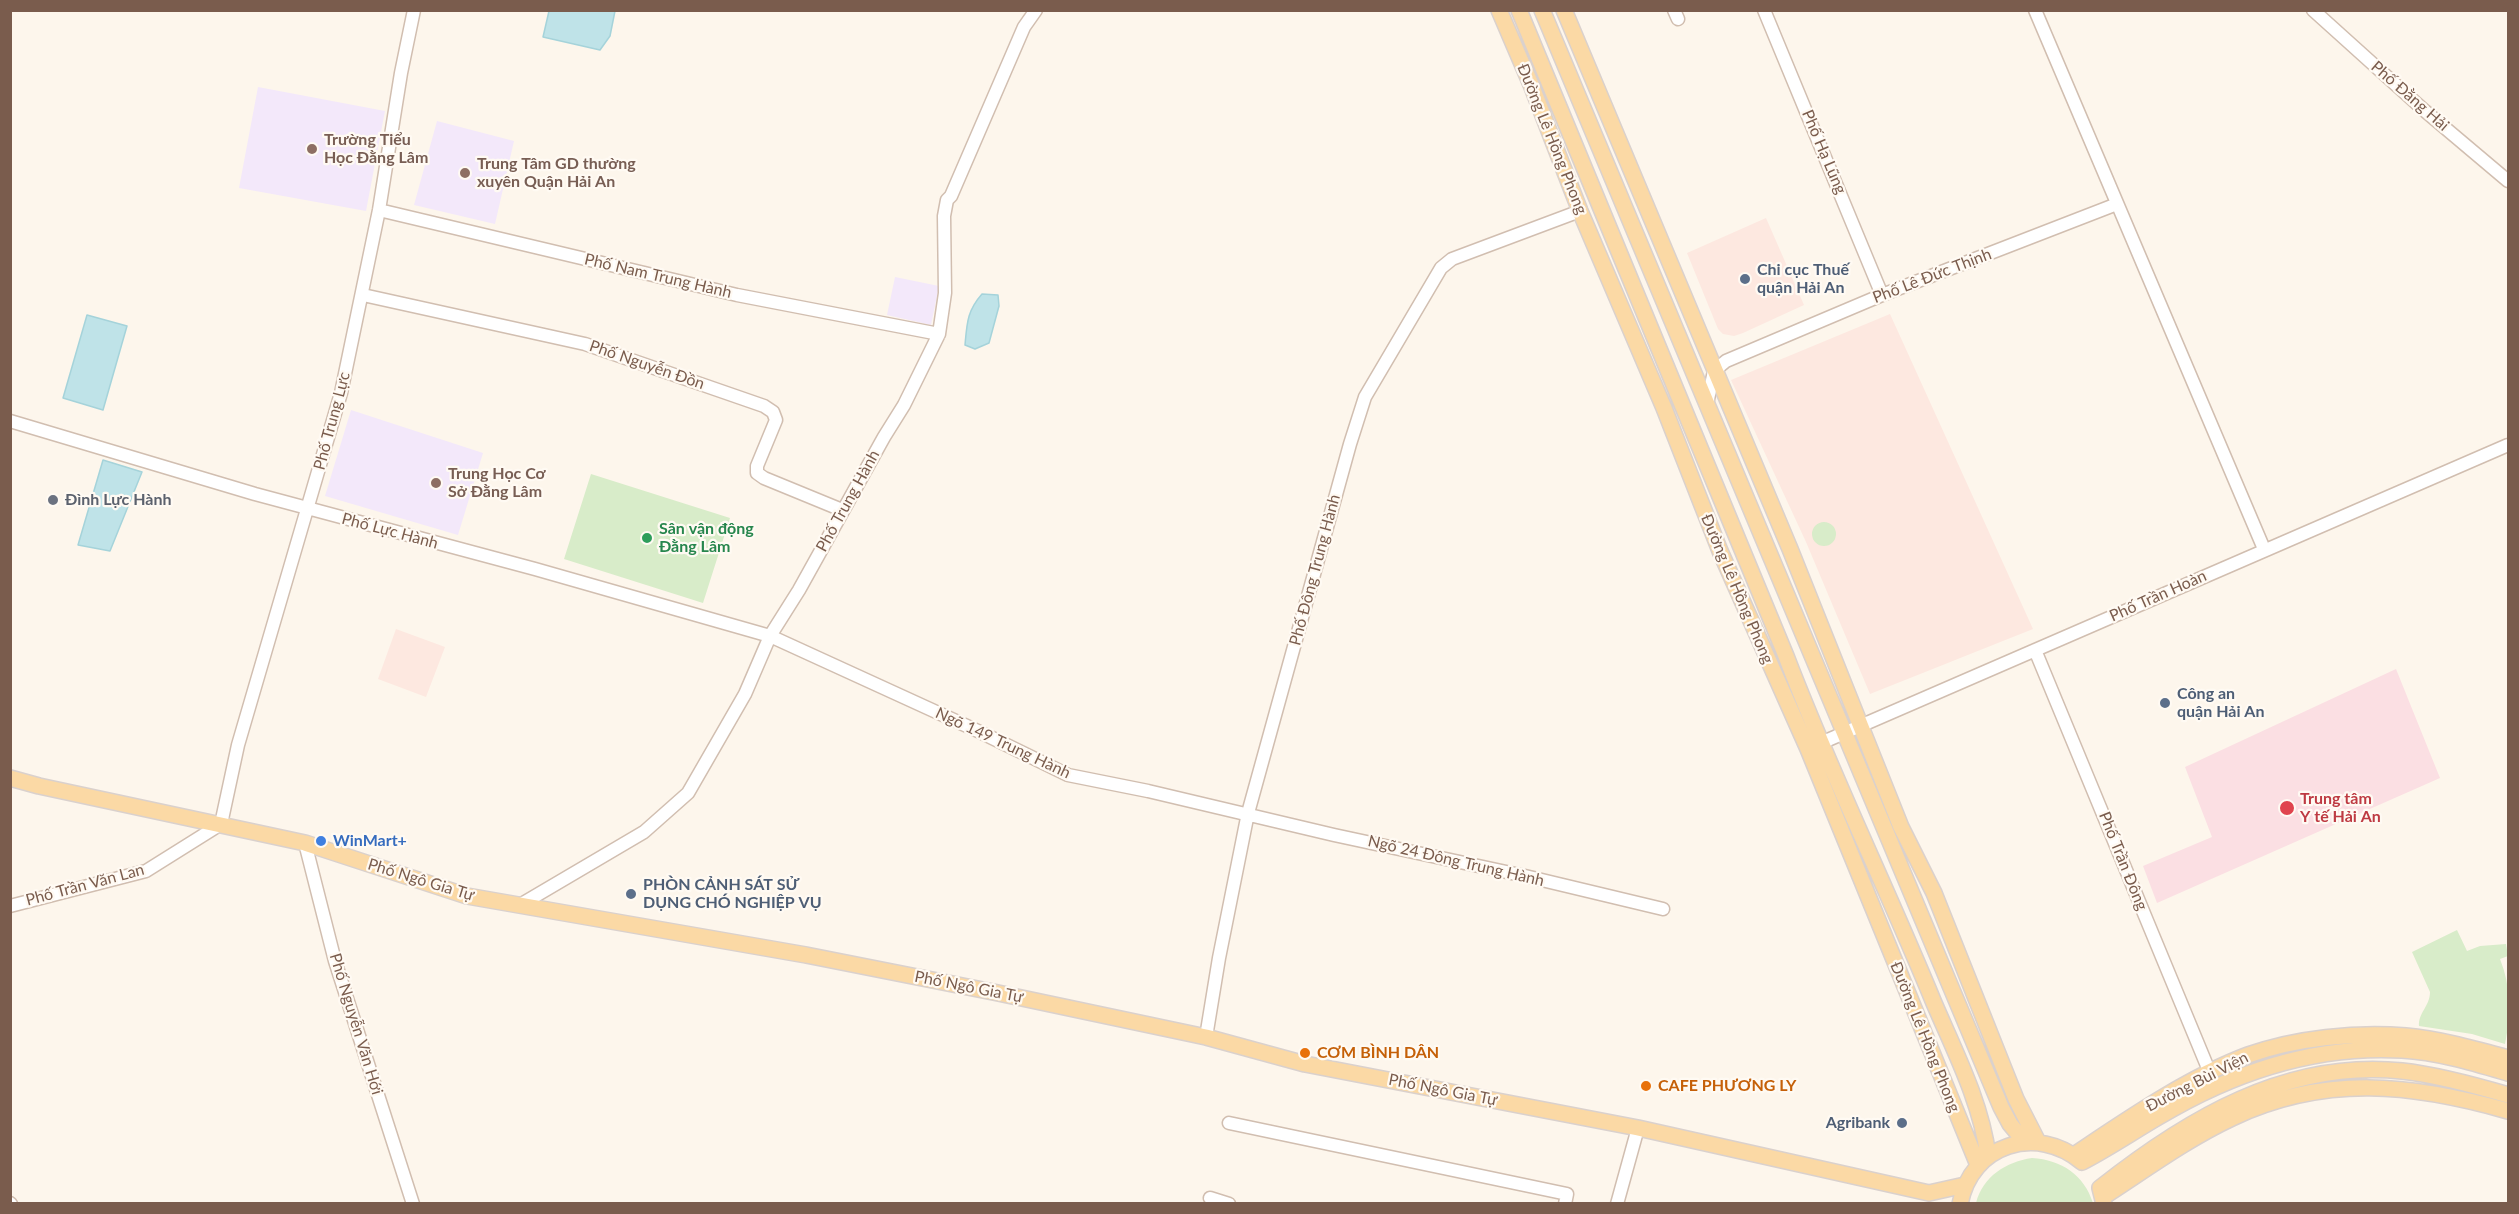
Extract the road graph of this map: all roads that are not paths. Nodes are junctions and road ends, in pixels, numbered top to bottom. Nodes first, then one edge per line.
1 (414, 10) edge
2 (1036, 10) edge
3 (1499, 10) edge
4 (1519, 10) edge
5 (1542, 10) edge
6 (1564, 10) edge
7 (1764, 10) edge
8 (2035, 10) edge
9 (2313, 10) edge
10 (1587, 69) junction
11 (1568, 76) junction
12 (1551, 82) junction
13 (1532, 87) junction
14 (2508, 181) edge
15 (2117, 204) junction
16 (379, 210) junction
17 (1580, 212) junction
18 (363, 295) junction
19 (1882, 295) junction
20 (939, 334) junction
21 (1714, 371) junction
22 (1707, 404) junction
23 (10, 421) edge
24 (2508, 445) edge
25 (308, 509) junction
26 (842, 510) junction
27 (2264, 549) junction
28 (770, 636) junction
29 (2035, 650) junction
30 (1860, 725) junction
31 (1843, 733) junction
32 (1814, 746) junction
33 (10, 778) edge
34 (1248, 813) junction
35 (221, 824) junction
36 (305, 843) junction
37 (520, 905) junction
38 (10, 906) edge
39 (1663, 909) dead end
40 (1206, 1037) junction
41 (2270, 1048) junction
42 (2508, 1058) edge
43 (2278, 1062) junction
44 (2210, 1073) junction
45 (2508, 1073) edge
46 (2508, 1095) edge
47 (2508, 1111) edge
48 (1228, 1123) dead end
49 (1638, 1128) junction
50 (2031, 1142) junction
51 (2078, 1159) junction
52 (1983, 1161) junction
53 (1965, 1185) junction
54 (1929, 1193) junction
55 (2102, 1196) edge
56 (1210, 1198) dead end
57 (413, 1203) edge
58 (1229, 1203) edge
59 (1565, 1203) edge
60 (1617, 1203) edge
61 (1942, 1203) edge
62 (1960, 1203) edge

1 - 16 street, Phố Trung Lực
2 - 20 street, Phố Trung Hành
3 - 13 main road, Đường Lê Hồng Phong
4 - 12 main road, Đường Lê Hồng Phong
5 - 11 main road
6 - 10 main road
7 - 19 street, Phố Hạ Lũng
8 - 15 street
9 - 14 street, Phố Đằng Hải
10 - 11 main road
10 - 21 main road
11 - 12 main road
11 - 22 main road
12 - 13 main road
12 - 32 main road, Đường Lê Hồng Phong
13 - 17 main road, Đường Lê Hồng Phong
15 - 19 street, Phố Lê Đức Thịnh
15 - 27 street
16 - 18 street, Phố Trung Lực
16 - 20 street, Phố Nam Trung Hành
17 - 32 main road, Đường Lê Hồng Phong
17 - 34 street, Phố Đông Trung Hành
18 - 25 street, Phố Trung Lực
18 - 26 street, Phố Nguyễn Đồn
19 - 21 street, Phố Lê Đức Thịnh
20 - 26 street, Phố Trung Hành
21 - 22 street
21 - 30 main road
22 - 31 main road
23 - 25 street, Phố Lực Hành
24 - 27 street, Phố Trần Hoàn
25 - 28 street, Phố Lực Hành
25 - 35 street, Phố Trung Lực
26 - 28 street, Phố Trung Hành
27 - 29 street, Phố Trần Hoàn
28 - 34 street, Ngõ 149 Trung Hành
28 - 37 street, Phố Trung Hành
29 - 30 street, Phố Trần Hoàn
29 - 44 street, Phố Trần Đông
30 - 31 street, Phố Trần Hoàn
30 - 50 main road
31 - 32 street, Phố Trần Hoàn
31 - 50 main road
32 - 52 main road, Đường Lê Hồng Phong
32 - 52 main road, Đường Lê Hồng Phong
33 - 35 main road, Phố Ngô Gia Tự
34 - 39 street, Ngõ 24 Đông Trung Hành
34 - 40 street, Phố Đông Trung Hành
35 - 36 main road, Phố Ngô Gia Tự
35 - 38 street, Phố Trần Văn Lan
36 - 37 main road, Phố Ngô Gia Tự
36 - 57 street, Phố Nguyễn Văn Hới
37 - 40 main road, Phố Ngô Gia Tự
40 - 49 main road, Phố Ngô Gia Tự
41 - 42 main road, Đường Bùi Viện
41 - 43 main road
41 - 44 main road, Đường Bùi Viện
43 - 45 main road, Đường Bùi Viện
43 - 51 main road, Đường Bùi Viện
44 - 51 main road, Đường Bùi Viện
46 - 55 main road, Đường Bùi Viện
47 - 55 main road, Đường Bùi Viện
48 - 59 street
49 - 54 main road, Phố Ngô Gia Tự
49 - 60 street
50 - 51 main road
50 - 52 main road
52 - 53 main road
53 - 54 main road
53 - 62 main road
54 - 61 main road
56 - 58 street

